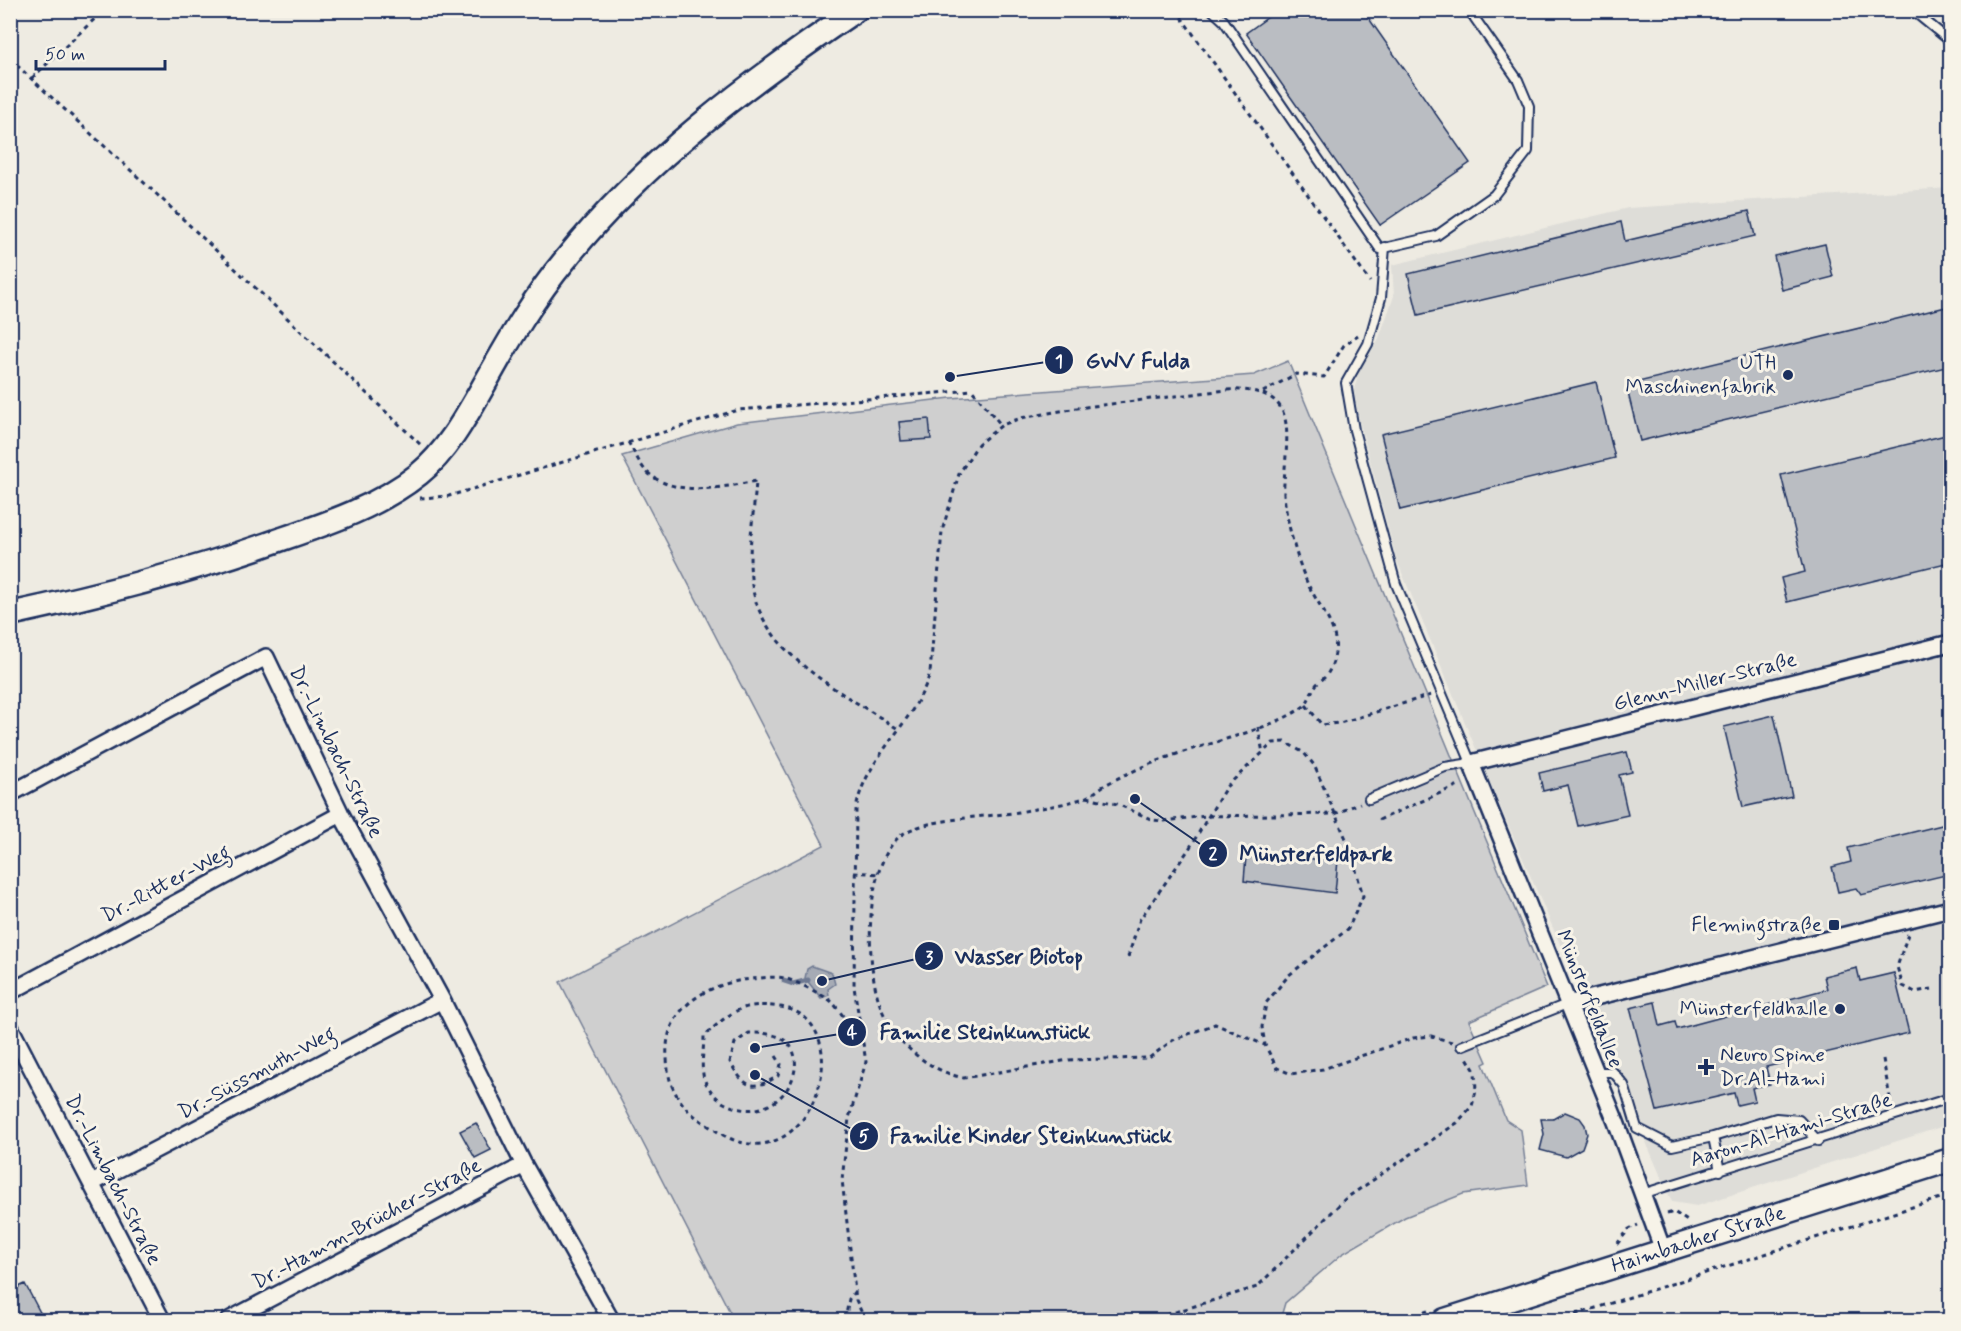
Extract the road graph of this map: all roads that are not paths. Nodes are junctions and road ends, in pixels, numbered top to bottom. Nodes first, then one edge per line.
1 (856, 10) edge
2 (1212, 10) edge
3 (1469, 10) edge
4 (1917, 14) dead end
5 (1950, 41) edge
6 (1385, 247) junction
7 (10, 614) edge
8 (1950, 643) edge
9 (1471, 763) junction
10 (10, 794) edge
11 (1369, 799) road end
12 (341, 814) junction
13 (1950, 909) edge
14 (10, 992) edge
15 (442, 1000) junction
16 (1567, 1004) junction
17 (10, 1027) edge
18 (1461, 1046) road end
19 (1596, 1072) junction
20 (1950, 1098) edge
21 (1713, 1137) junction
22 (1818, 1141) junction
23 (1950, 1160) edge
24 (524, 1165) junction
25 (1720, 1171) junction
26 (92, 1183) junction
27 (1642, 1194) junction
28 (1664, 1253) junction
29 (162, 1320) edge
30 (229, 1320) edge
31 (611, 1320) edge
32 (1445, 1320) edge

1 - 7 street
2 - 6 lane
3 - 6 lane
4 - 5 lane
6 - 9 lane
8 - 9 street, Glenn-Miller-Straße
9 - 11 lane
9 - 16 street, Münsterfeldallee
10 - 12 street, Dr.-Limbach-Straße
12 - 14 street, Dr.-Ritter-Weg
12 - 15 street, Dr.-Limbach-Straße
13 - 16 street
15 - 24 street, Dr.-Limbach-Straße
15 - 26 street, Dr.-Süssmuth-Weg
16 - 18 lane
16 - 19 street, Münsterfeldallee
17 - 26 street, Dr.-Limbach-Straße
19 - 21 lane
19 - 27 street, Münsterfeldallee
20 - 22 lane, Aaron-Al-Hami-Straße
21 - 22 lane
21 - 25 lane
22 - 25 lane, Aaron-Al-Hami-Straße
23 - 28 street, Haimbacher Straße
24 - 30 street, Dr.-Hamm-Brücher-Straße
24 - 31 street, Dr.-Limbach-Straße
25 - 27 lane, Aaron-Al-Hami-Straße
26 - 29 street, Dr.-Limbach-Straße
27 - 28 street, Münsterfeldallee
28 - 32 street, Haimbacher Straße

